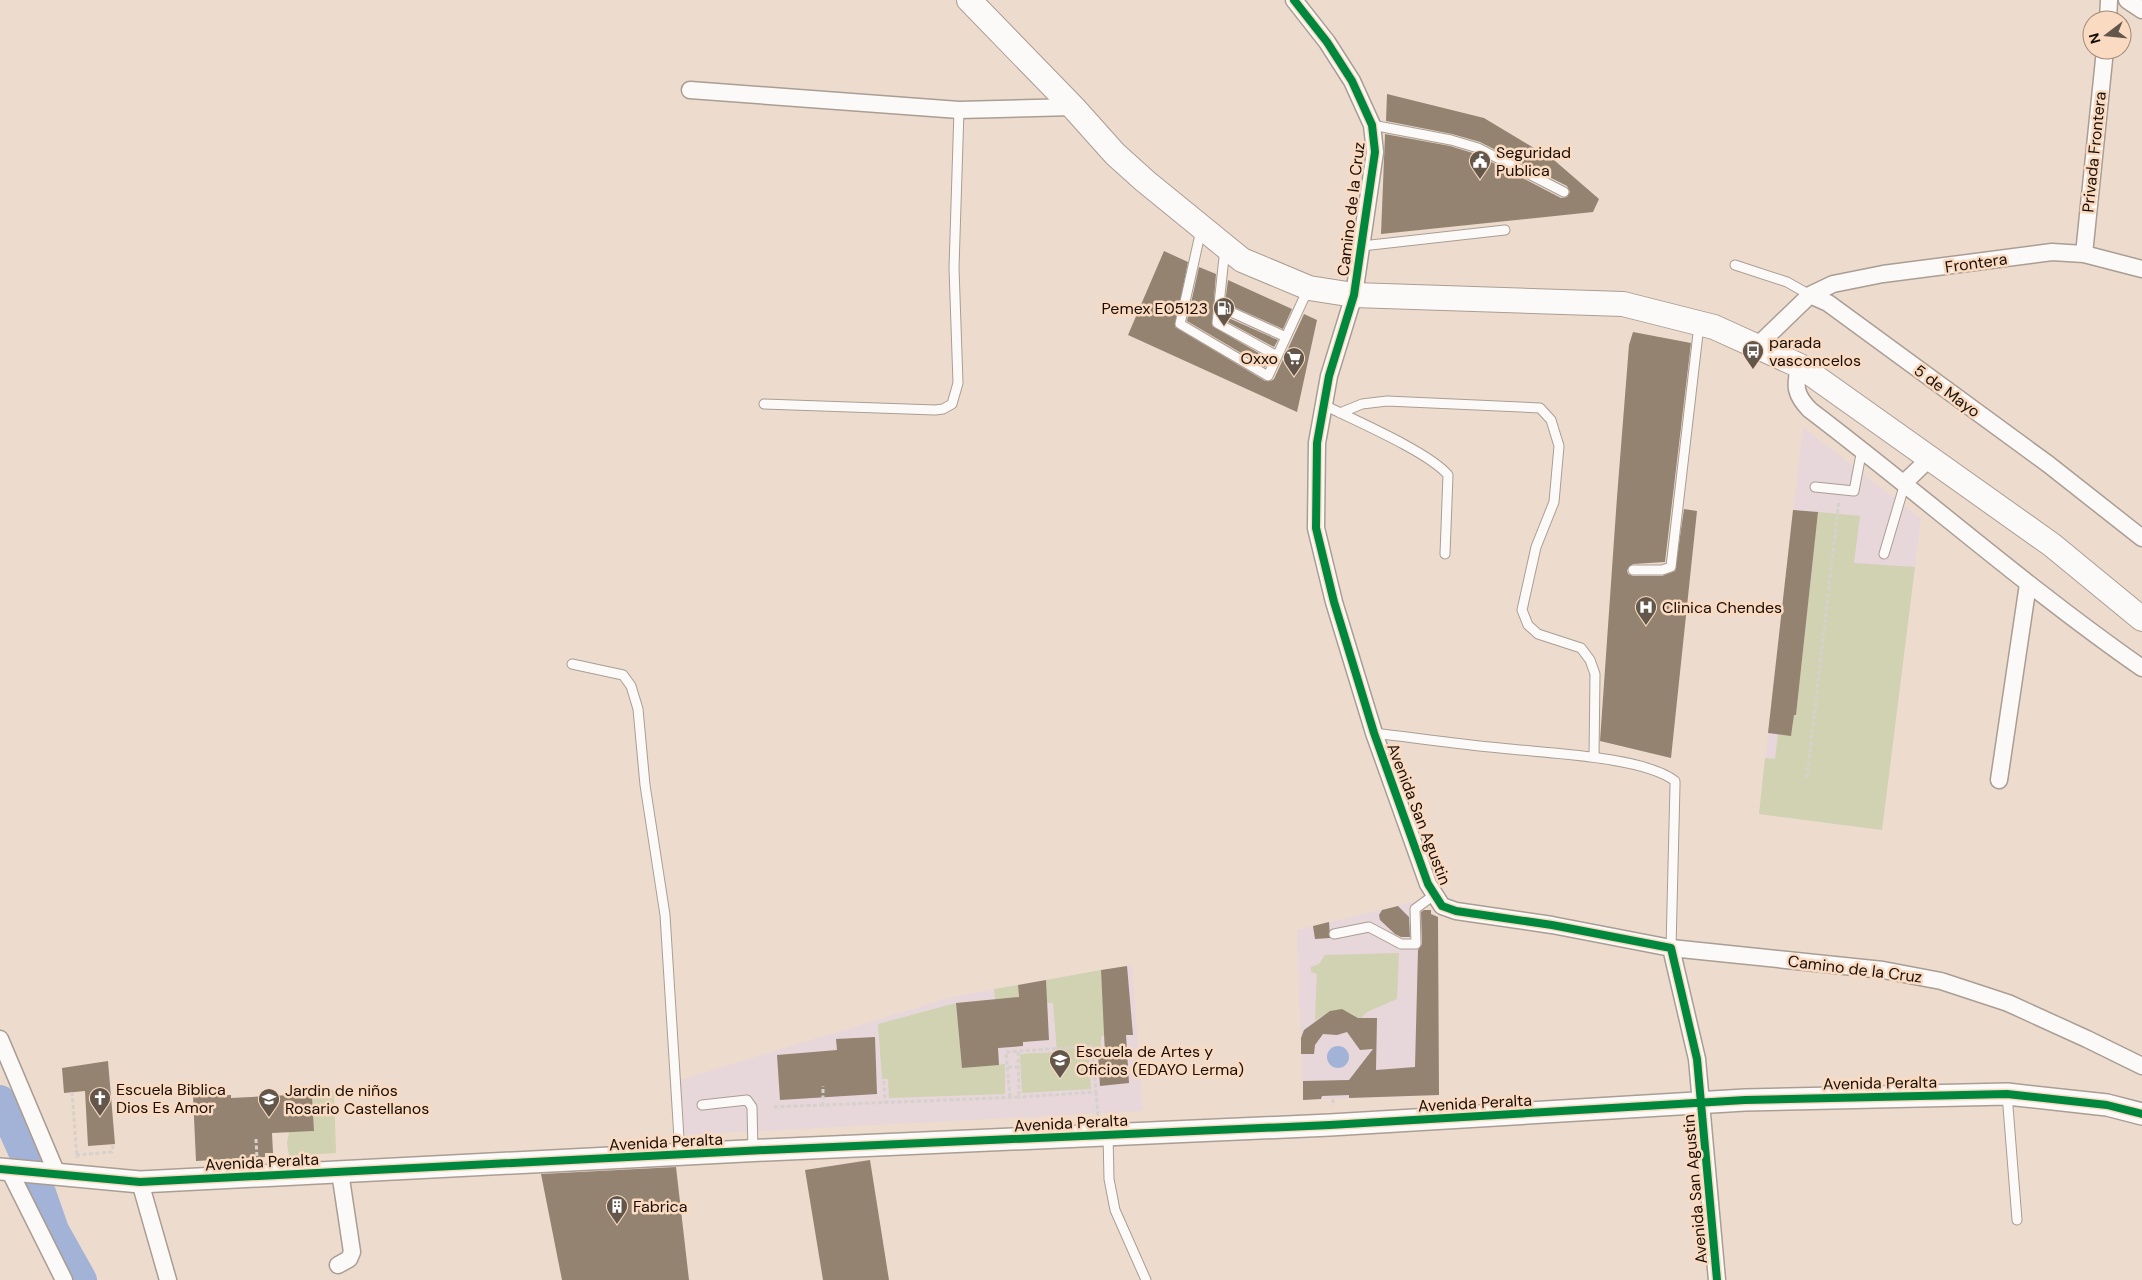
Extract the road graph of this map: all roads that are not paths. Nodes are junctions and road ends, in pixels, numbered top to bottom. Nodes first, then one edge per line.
1 (968, 0) edge
2 (1294, 0) edge
3 (2126, 0) edge
4 (2142, 10) edge
5 (2103, 60) edge
6 (690, 90) dead end
7 (1073, 107) junction
8 (959, 110) junction
9 (1372, 125) junction
10 (1564, 192) dead end
11 (1201, 227) junction
12 (1505, 230) dead end
13 (1225, 246) junction
14 (1362, 246) junction
15 (2084, 254) junction
16 (1734, 265) dead end
17 (2142, 269) edge
18 (1309, 288) junction
19 (1354, 295) junction
20 (1810, 295) junction
21 (1218, 306) junction
22 (1699, 322) junction
23 (1286, 338) junction
24 (1756, 347) junction
25 (1277, 356) junction
26 (1800, 366) junction
27 (764, 404) dead end
28 (1324, 405) junction
29 (1340, 413) junction
30 (1862, 449) junction
31 (1930, 458) junction
32 (1905, 482) junction
33 (1815, 487) dead end
34 (2142, 538) edge
35 (1445, 554) dead end
36 (1884, 554) dead end
37 (1633, 570) dead end
38 (2028, 584) junction
39 (2142, 619) edge
40 (572, 664) dead end
41 (2142, 668) edge
42 (1374, 733) junction
43 (1594, 757) junction
44 (1999, 780) dead end
45 (1434, 894) junction
46 (1334, 934) dead end
47 (1671, 948) junction
48 (0, 1039) edge
49 (2142, 1066) edge
50 (2007, 1094) junction
51 (1701, 1104) junction
52 (702, 1105) dead end
53 (2142, 1114) edge
54 (1104, 1135) junction
55 (753, 1151) junction
56 (680, 1155) junction
57 (7, 1170) edge
58 (340, 1172) junction
59 (52, 1174) junction
60 (140, 1182) junction
61 (2017, 1220) dead end
62 (338, 1265) dead end
63 (64, 1280) edge
64 (168, 1280) edge
65 (1146, 1280) edge
66 (1717, 1280) edge

1 - 7 main road
2 - 9 street, Camino de la Cruz
3 - 4 street
5 - 15 street, Privada Frontera
6 - 8 street
7 - 8 street
7 - 11 main road
8 - 27 lane
9 - 10 lane
9 - 14 street, Camino de la Cruz
11 - 13 main road
11 - 25 lane
12 - 14 lane
13 - 18 main road
13 - 21 lane
14 - 19 street, Camino de la Cruz
15 - 17 street, Frontera
15 - 20 street, Frontera
16 - 20 lane
18 - 19 main road
18 - 23 lane
19 - 22 main road
19 - 28 street, Avenida San Agustin
20 - 24 street
20 - 34 street, 5 de Mayo
21 - 23 lane
21 - 25 lane
22 - 24 main road
22 - 37 lane
23 - 25 lane
24 - 26 main road
26 - 30 street
26 - 31 main road
28 - 29 lane
28 - 42 street, Avenida San Agustin
29 - 35 lane
29 - 43 lane
30 - 32 street
30 - 33 lane
31 - 32 street
31 - 39 main road
32 - 36 lane
32 - 38 street
38 - 41 street
38 - 44 street
40 - 56 lane
42 - 43 lane
42 - 45 street, Avenida San Agustin
43 - 47 lane
45 - 46 lane
45 - 47 street, Avenida San Agustin
47 - 49 street, Camino de la Cruz
47 - 51 street, Avenida San Agustin
48 - 59 street
50 - 51 street, Avenida Peralta
50 - 53 street, Avenida Peralta
50 - 61 lane
51 - 54 street, Avenida Peralta
51 - 66 street, Avenida San Agustin
52 - 55 lane
54 - 55 street, Avenida Peralta
54 - 65 lane
55 - 56 street, Avenida Peralta
56 - 58 street, Avenida Peralta
57 - 59 street, Avenida Peralta
57 - 63 street
58 - 60 street, Avenida Peralta
58 - 62 street
59 - 60 street, Avenida Peralta
60 - 64 street

